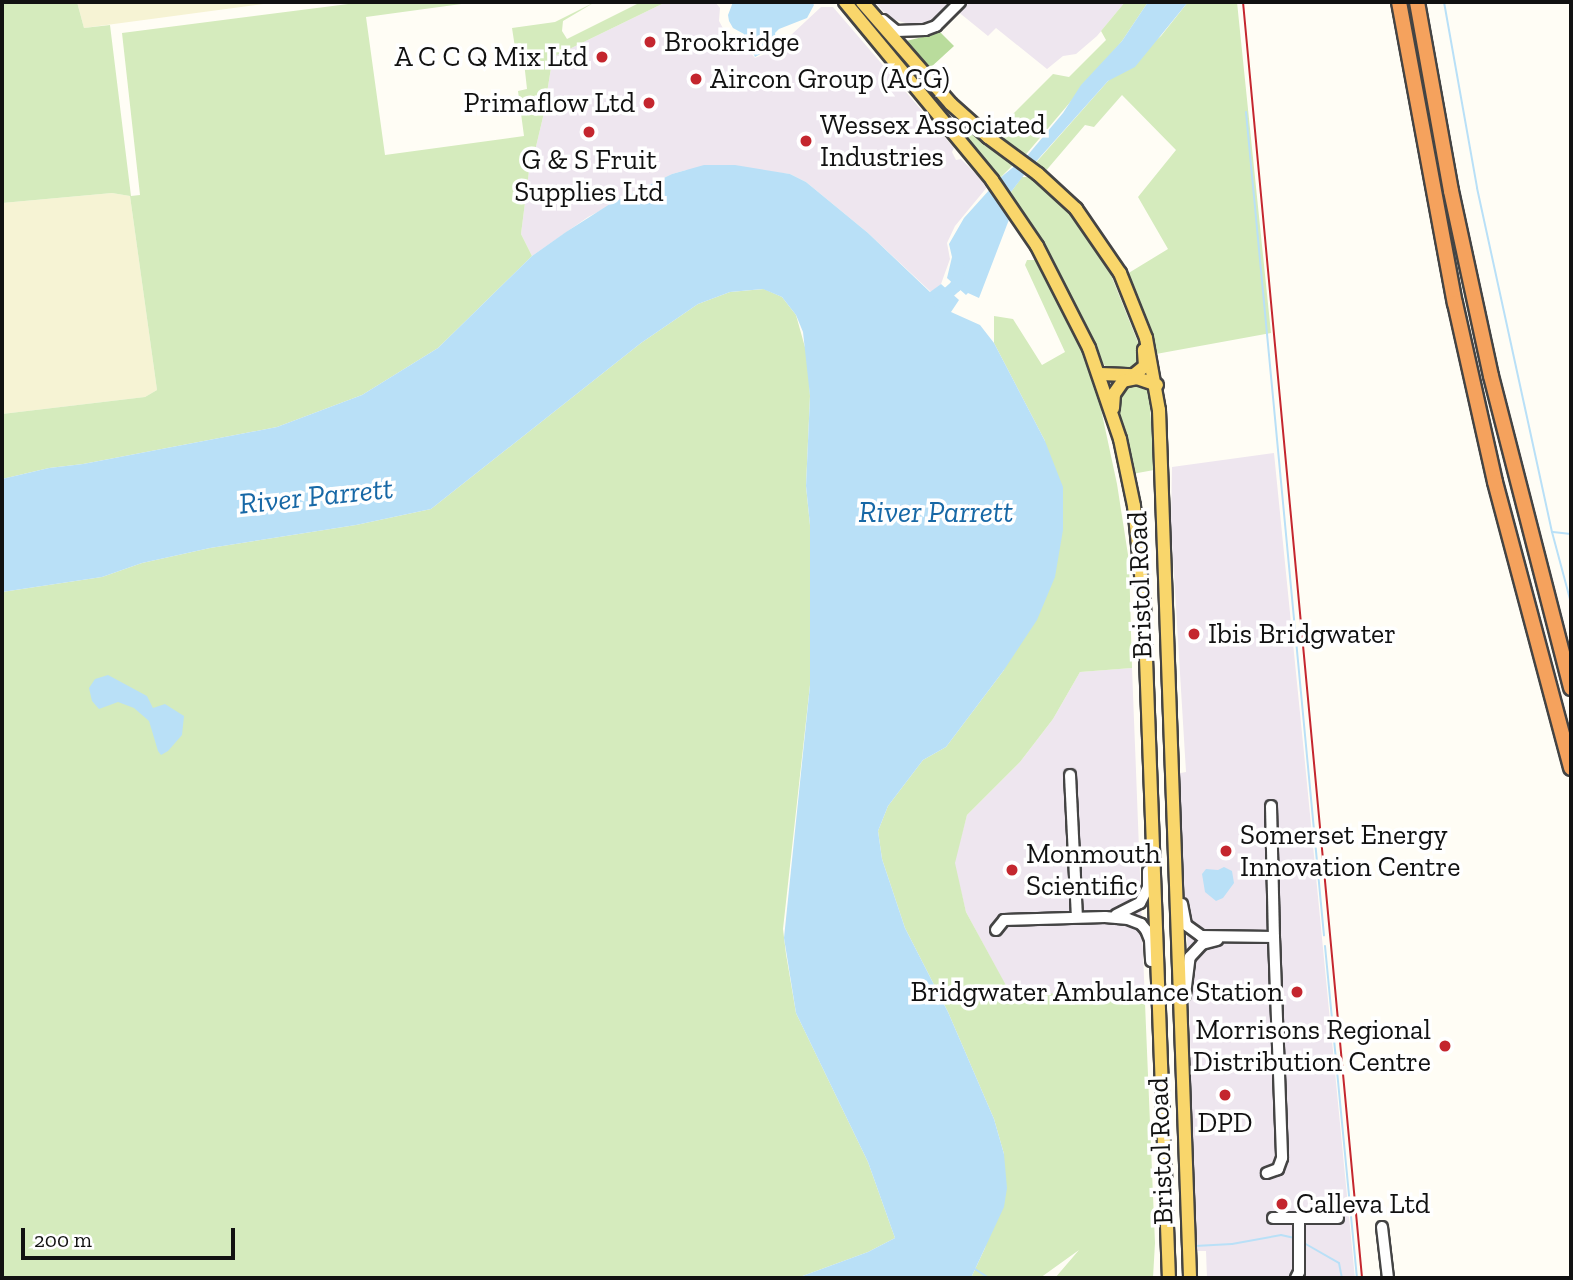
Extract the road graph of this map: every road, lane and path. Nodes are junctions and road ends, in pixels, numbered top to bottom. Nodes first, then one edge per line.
1 (845, 2) edge
2 (864, 2) edge
3 (960, 2) edge
4 (1399, 2) edge
5 (1417, 2) edge
6 (1129, 292) junction
7 (1100, 374) junction
8 (1157, 385) junction
9 (1112, 412) junction
10 (1571, 688) edge
11 (1571, 768) edge
12 (1070, 775) dead end
13 (1271, 806) dead end
14 (1171, 807) junction
15 (1152, 830) junction
16 (1077, 917) junction
17 (1105, 917) junction
18 (996, 930) dead end
19 (1274, 937) junction
20 (1227, 938) junction
21 (1158, 1007) junction
22 (1183, 1094) junction
23 (1267, 1174) dead end
24 (1273, 1218) dead end
25 (1298, 1218) junction
26 (1338, 1218) dead end
27 (1382, 1227) dead end
28 (1169, 1278) edge
29 (1190, 1278) edge
30 (1296, 1278) edge
31 (1388, 1278) edge

1 - 7 main road, Bristol Road
2 - 3 street
2 - 6 main road, Bristol Road
4 - 11 highway
5 - 10 highway
6 - 7 main road
6 - 8 main road, Bristol Road
7 - 9 main road, Bristol Road
8 - 9 main road
8 - 14 main road, Bristol Road
9 - 15 main road, Bristol Road
12 - 16 street
13 - 19 street
14 - 20 street
14 - 22 main road, Bristol Road
15 - 17 street
15 - 21 main road, Bristol Road
16 - 17 street
16 - 18 street
17 - 21 street
19 - 20 street
19 - 23 street
20 - 22 street
21 - 28 main road, Bristol Road
22 - 29 main road, Bristol Road
24 - 25 street
25 - 26 street
25 - 30 street
27 - 31 street

